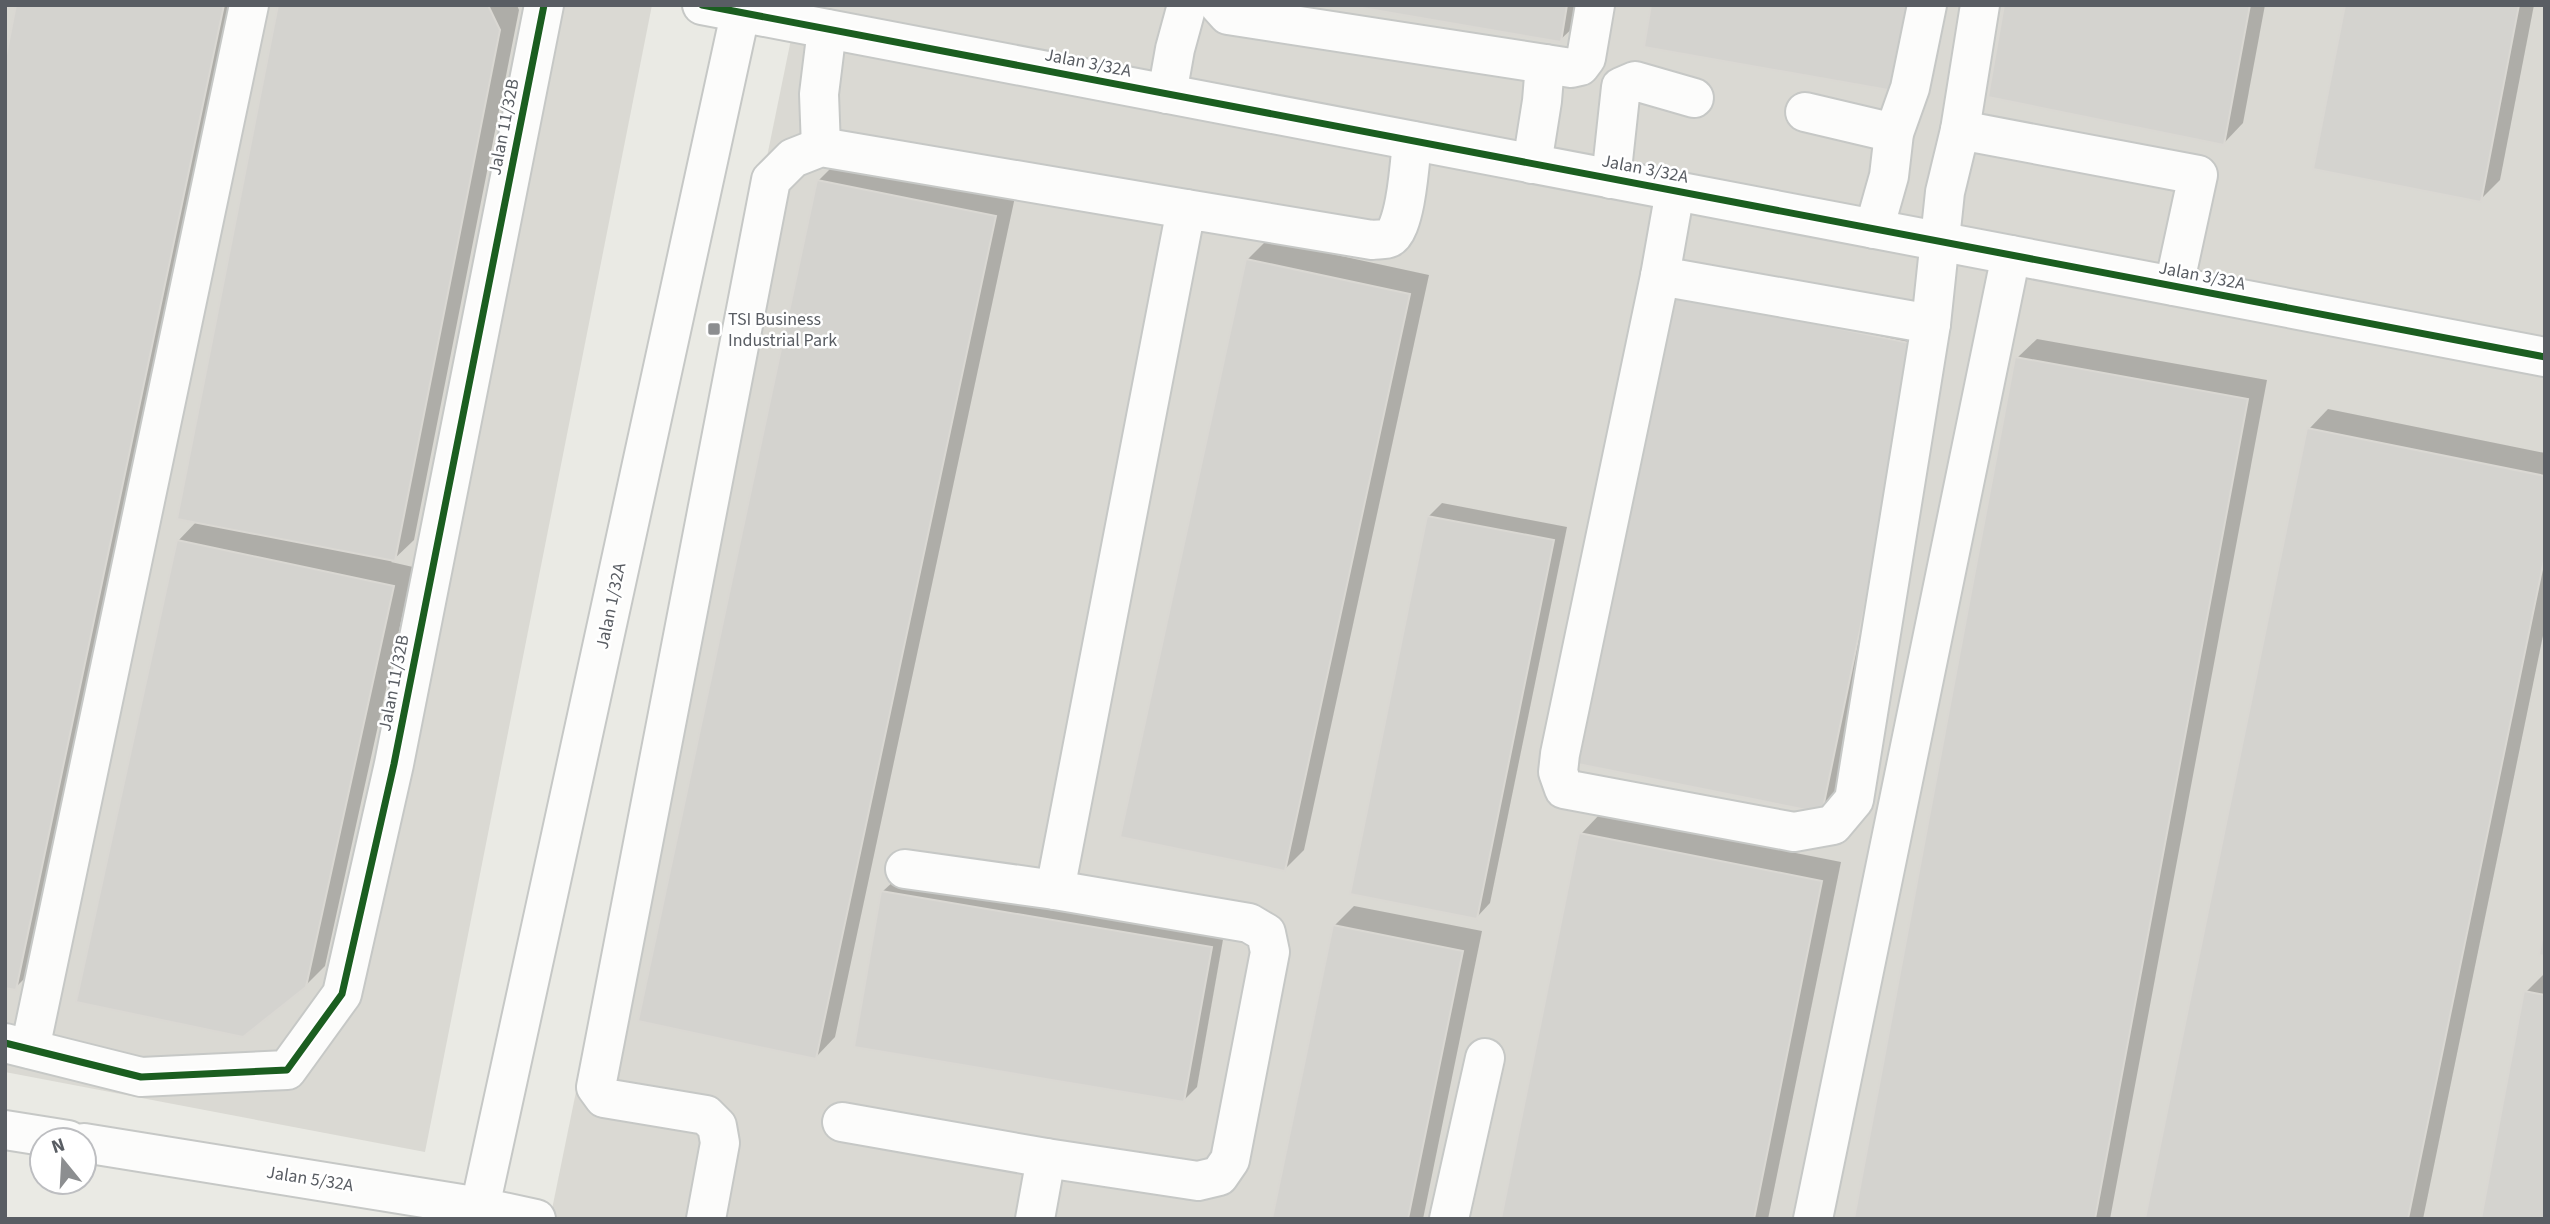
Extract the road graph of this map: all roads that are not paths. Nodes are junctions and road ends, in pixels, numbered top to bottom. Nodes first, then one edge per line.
1 (249, 5) edge
2 (544, 5) edge
3 (702, 5) edge
4 (1187, 5) edge
5 (1219, 5) edge
6 (1595, 5) edge
7 (1927, 5) edge
8 (1980, 5) edge
9 (741, 9) edge
10 (827, 29) junction
11 (1545, 64) junction
12 (1167, 94) junction
13 (1694, 98) dead end
14 (1805, 112) dead end
15 (1960, 130) junction
16 (1894, 133) junction
17 (1412, 141) junction
18 (821, 147) junction
19 (1532, 164) junction
20 (1611, 179) junction
21 (1675, 191) junction
22 (1186, 209) junction
23 (1874, 229) junction
24 (1940, 241) junction
25 (2011, 255) junction
26 (1660, 276) junction
27 (2174, 286) junction
28 (1931, 324) junction
29 (2545, 357) edge
30 (905, 869) dead end
31 (1055, 890) junction
32 (18, 1046) edge
33 (1485, 1058) dead end
34 (842, 1122) dead end
35 (5, 1130) edge
36 (28, 1134) edge
37 (98, 1145) edge
38 (1046, 1158) junction
39 (480, 1207) junction
40 (536, 1219) edge
41 (706, 1219) edge
42 (1035, 1219) edge
43 (1449, 1219) edge
44 (1812, 1219) edge

1 - 32 street
2 - 32 street, Jalan 11/32B
3 - 9 street, Jalan 3/32A
4 - 12 street
5 - 11 street
6 - 11 street
7 - 16 street
8 - 15 street
9 - 10 street, Jalan 3/32A
9 - 39 street, Jalan 1/32A
10 - 12 street, Jalan 3/32A
10 - 18 street
11 - 19 street
12 - 17 street, Jalan 3/32A
13 - 20 street
14 - 16 street
15 - 24 street
15 - 27 street
16 - 23 street
17 - 19 street, Jalan 3/32A
17 - 22 street
18 - 22 street
18 - 41 street
19 - 20 street, Jalan 3/32A
20 - 21 street, Jalan 3/32A
21 - 23 street, Jalan 3/32A
21 - 26 street
22 - 31 street
23 - 24 street, Jalan 3/32A
24 - 25 street, Jalan 3/32A
24 - 28 street
25 - 27 street, Jalan 3/32A
25 - 44 street
26 - 28 street
26 - 28 street
27 - 29 street, Jalan 3/32A
30 - 31 street
31 - 38 street
33 - 43 street
34 - 38 street
35 - 36 street
37 - 39 street, Jalan 5/32A
38 - 42 street
39 - 40 street, Jalan 5/32A

